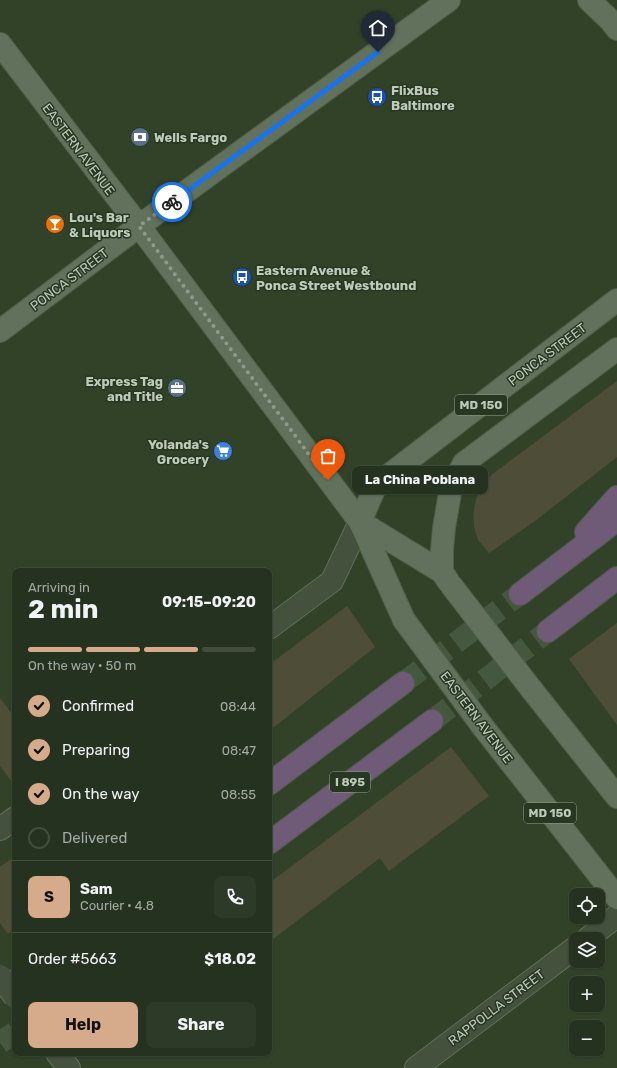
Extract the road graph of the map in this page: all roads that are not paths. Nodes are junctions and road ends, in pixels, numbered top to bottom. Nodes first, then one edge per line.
1 (449, 0) edge
2 (589, 0) edge
3 (617, 29) edge
4 (0, 44) edge
5 (139, 226) junction
6 (617, 300) edge
7 (0, 331) edge
8 (617, 349) edge
9 (617, 497) edge
10 (617, 520) edge
11 (360, 522) junction
12 (555, 567) junction
13 (447, 578) junction
14 (617, 578) edge
15 (520, 594) tunnel mouth
16 (272, 626) edge
17 (548, 631) tunnel mouth
18 (403, 683) tunnel mouth
19 (432, 721) tunnel mouth
20 (272, 782) edge
21 (617, 797) edge
22 (12, 820) edge
23 (0, 829) edge
24 (272, 841) edge
25 (617, 898) edge
26 (617, 916) edge
27 (596, 932) edge
28 (569, 952) edge
29 (0, 976) edge
30 (12, 993) edge
31 (60, 1056) edge
32 (70, 1068) edge
33 (416, 1068) edge

1 - 5 main road, PONCA STREET
2 - 3 main road
4 - 5 main road, EASTERN AVENUE
5 - 7 main road, PONCA STREET
5 - 11 main road, EASTERN AVENUE
6 - 11 main road, PONCA STREET / MD 150
8 - 13 main road, MD 150
9 - 12 highway
10 - 12 highway
11 - 13 main road, EASTERN AVENUE
11 - 16 street
11 - 25 main road, EASTERN AVENUE / MD 150, bridge
12 - 15 highway
13 - 21 main road, EASTERN AVENUE, bridge
14 - 17 highway
18 - 20 highway
19 - 24 highway, I 895
22 - 23 street
26 - 27 street
28 - 33 street, RAPPOLLA STREET
29 - 30 street, bridge
31 - 32 street

